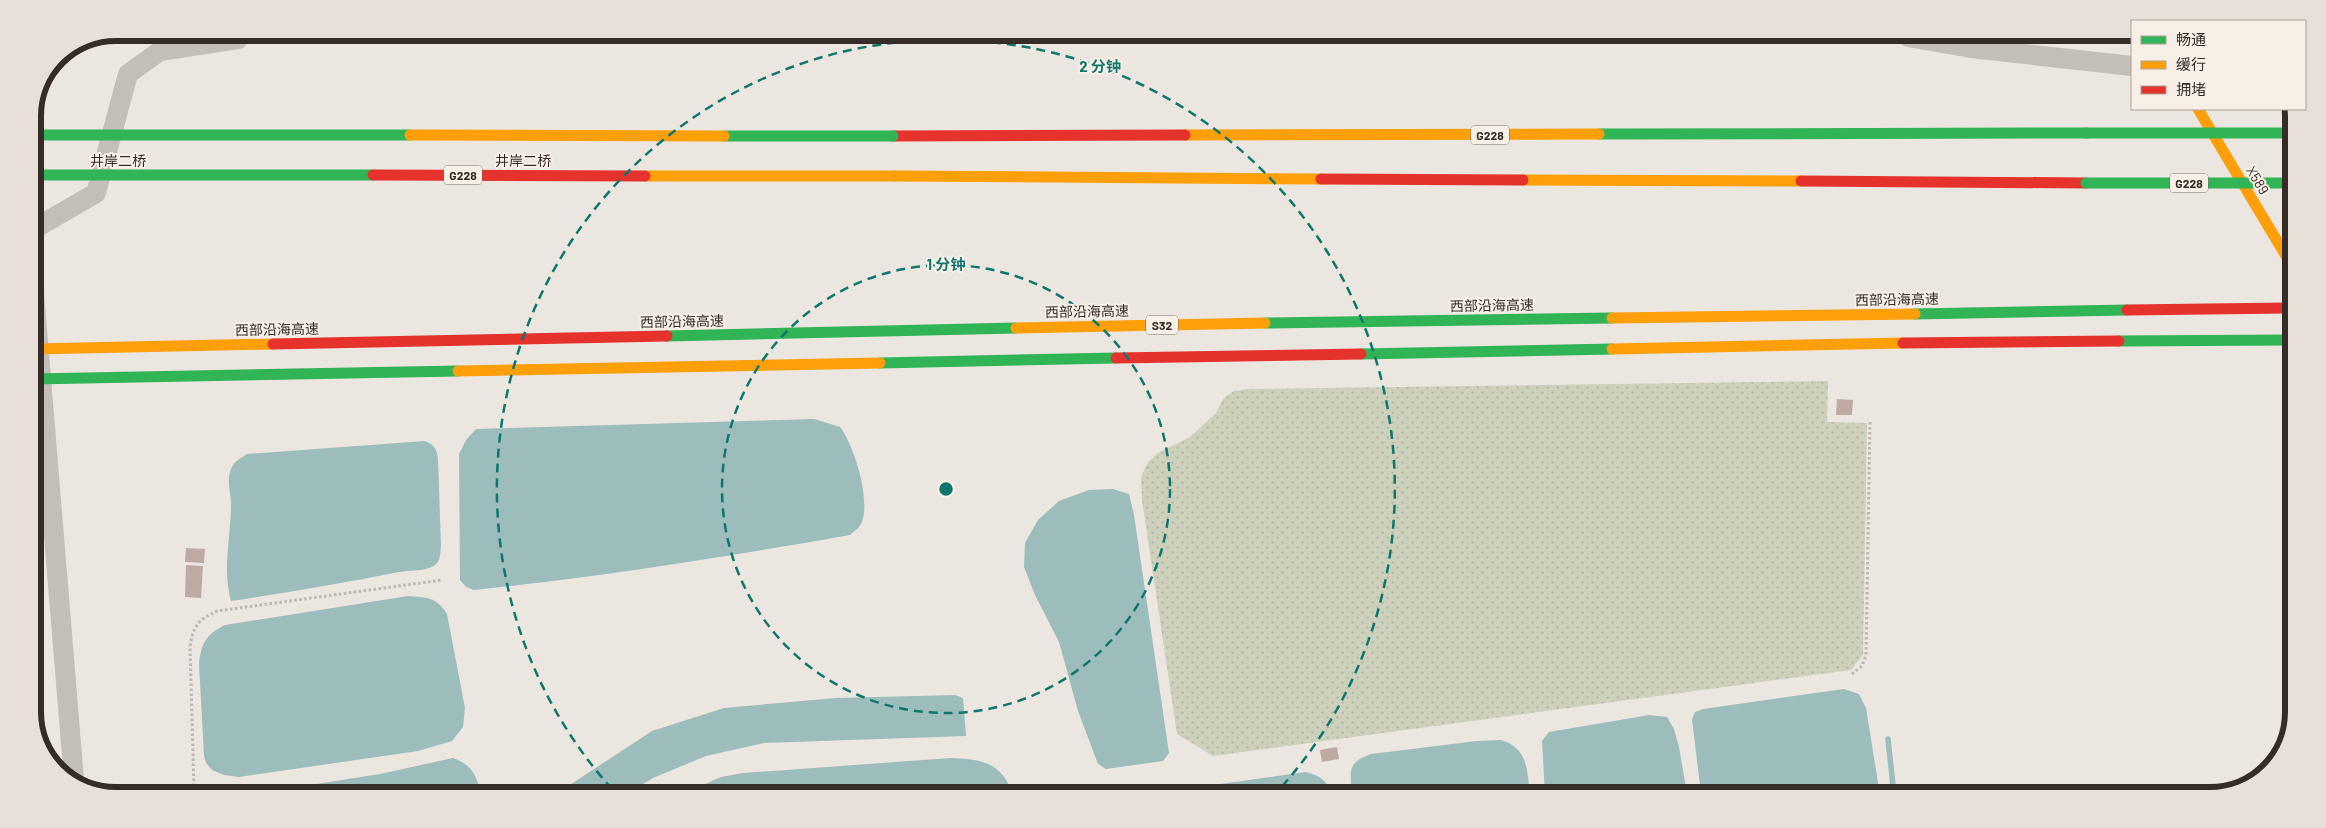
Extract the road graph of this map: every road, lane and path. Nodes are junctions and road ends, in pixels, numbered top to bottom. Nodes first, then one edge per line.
1 (225, 41) edge
2 (1931, 41) edge
3 (2131, 66) edge
4 (2199, 110) edge
5 (2285, 133) edge
6 (41, 135) edge
7 (41, 175) edge
8 (2285, 183) edge
9 (41, 225) edge
10 (2285, 250) edge
11 (2285, 308) edge
12 (2285, 340) edge
13 (41, 349) edge
14 (41, 379) edge
15 (1870, 421) dead end
16 (41, 422) edge
17 (442, 580) dead end
18 (1852, 674) dead end
19 (73, 774) edge
20 (194, 787) edge

1 - 9 street
2 - 3 street
4 - 10 main road, X589 / X589
5 - 6 main road, 井岸二桥 / G228, bridge
7 - 8 main road, 井岸二桥 / G228, bridge
11 - 13 main road, 西部沿海高速 / S32, bridge
12 - 14 street
15 - 18 path
16 - 19 street
17 - 20 path

